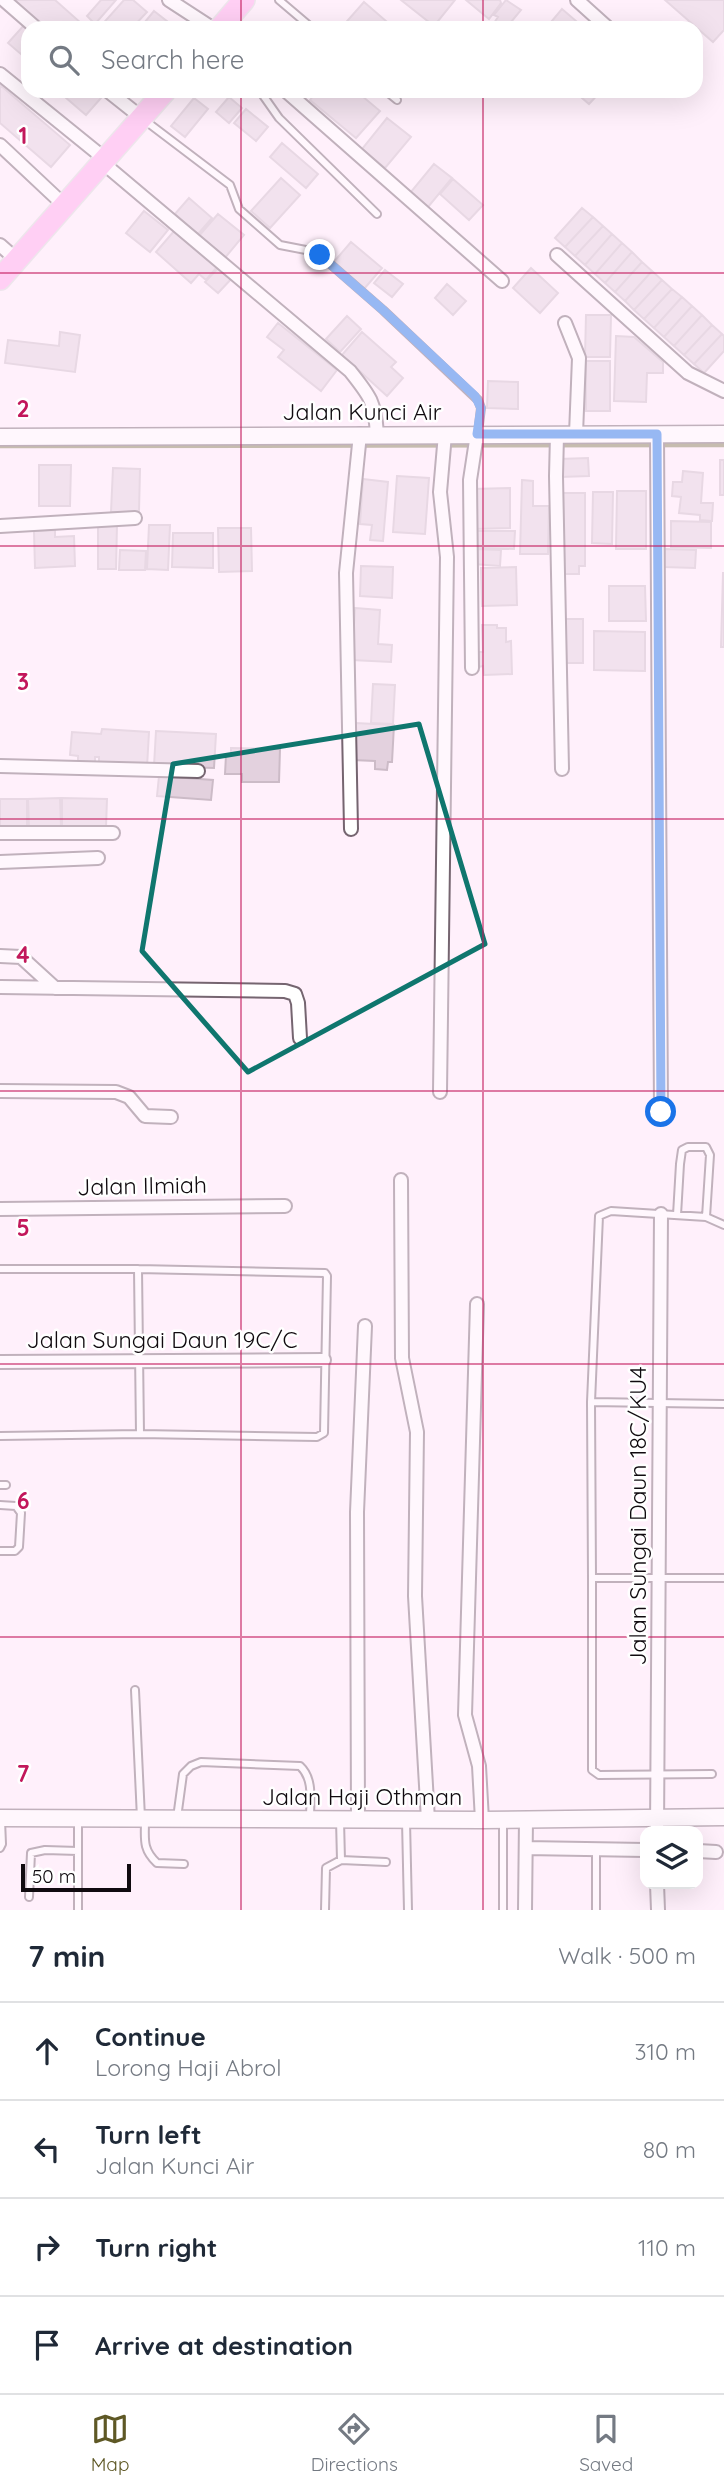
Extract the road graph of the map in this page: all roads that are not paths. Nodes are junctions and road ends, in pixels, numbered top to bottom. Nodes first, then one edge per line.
1 (4, 0) edge
2 (169, 0) edge
3 (244, 0) edge
4 (279, 0) edge
5 (576, 0) edge
6 (28, 21) edge
7 (202, 21) edge
8 (226, 21) edge
9 (304, 21) edge
10 (600, 21) edge
11 (0, 74) edge
12 (21, 91) edge
13 (30, 98) edge
14 (116, 98) edge
15 (159, 98) edge
16 (265, 98) edge
17 (294, 98) edge
18 (395, 98) edge
19 (397, 100) dead end
20 (142, 118) junction
21 (0, 145) edge
22 (104, 161) junction
23 (65, 206) junction
24 (377, 214) dead end
25 (0, 245) edge
26 (557, 255) dead end
27 (17, 260) junction
28 (1, 277) edge
29 (502, 281) dead end
30 (565, 323) dead end
31 (724, 391) edge
32 (576, 434) junction
33 (724, 434) edge
34 (0, 436) edge
35 (364, 440) junction
36 (444, 442) junction
37 (476, 442) junction
38 (557, 442) junction
39 (657, 442) junction
40 (135, 518) dead end
41 (0, 526) edge
42 (472, 668) dead end
43 (0, 766) edge
44 (562, 769) dead end
45 (198, 771) dead end
46 (351, 829) dead end
47 (0, 833) edge
48 (113, 833) dead end
49 (98, 858) dead end
50 (0, 862) edge
51 (0, 956) edge
52 (0, 987) edge
53 (55, 988) junction
54 (300, 1038) dead end
55 (0, 1091) edge
56 (440, 1093) dead end
57 (661, 1112) dead end
58 (171, 1116) dead end
59 (401, 1180) dead end
60 (285, 1206) dead end
61 (0, 1209) edge
62 (661, 1214) junction
63 (677, 1215) junction
64 (706, 1217) junction
65 (724, 1225) edge
66 (0, 1269) edge
67 (138, 1269) junction
68 (477, 1304) dead end
69 (365, 1326) dead end
70 (324, 1360) junction
71 (0, 1362) edge
72 (140, 1362) junction
73 (591, 1402) junction
74 (659, 1403) junction
75 (724, 1404) edge
76 (140, 1434) junction
77 (0, 1436) edge
78 (0, 1505) edge
79 (0, 1551) edge
80 (658, 1577) junction
81 (592, 1578) junction
82 (724, 1578) edge
83 (135, 1690) dead end
84 (657, 1774) junction
85 (712, 1774) dead end
86 (724, 1817) edge
87 (1, 1818) edge
88 (78, 1819) junction
89 (503, 1819) junction
90 (526, 1819) junction
91 (143, 1820) junction
92 (311, 1820) junction
93 (340, 1820) junction
94 (358, 1820) junction
95 (406, 1820) junction
96 (428, 1820) junction
97 (482, 1820) junction
98 (177, 1821) junction
99 (657, 1824) edge
100 (0, 1848) edge
101 (526, 1848) junction
102 (596, 1849) junction
103 (640, 1850) edge
104 (78, 1851) junction
105 (703, 1851) edge
106 (716, 1852) dead end
107 (341, 1860) junction
108 (386, 1862) dead end
109 (184, 1864) dead end
110 (657, 1889) edge
111 (29, 1897) dead end
112 (78, 1910) edge
113 (325, 1910) edge
114 (408, 1910) edge
115 (503, 1910) edge
116 (525, 1910) edge
117 (596, 1910) edge
118 (658, 1910) edge

1 - 6 street
2 - 7 street
3 - 8 highway
4 - 9 lane
5 - 10 street
11 - 12 street
13 - 22 street
14 - 20 street
15 - 20 highway
16 - 24 lane
17 - 29 street
18 - 19 lane
20 - 22 highway
20 - 37 lane
21 - 23 street
22 - 23 highway
22 - 35 street
23 - 27 highway
25 - 27 street
26 - 31 street
27 - 28 highway
30 - 32 street
32 - 38 street, Jalan Kunci Air
32 - 39 street, Jalan Kunci Air
33 - 39 street, Jalan Kunci Air
34 - 35 street, Jalan Kunci Air
35 - 36 street, Jalan Kunci Air
35 - 46 street
36 - 37 street, Jalan Kunci Air
36 - 56 street
37 - 38 street, Jalan Kunci Air
37 - 42 street
38 - 44 street
39 - 57 street
40 - 41 street
43 - 45 street
47 - 48 street
49 - 50 street
51 - 53 street
52 - 53 street
53 - 54 street
55 - 58 street
59 - 96 street
60 - 61 street, Jalan Ilmiah
62 - 63 lane
62 - 73 lane
62 - 74 street, Jalan Sungai Daun 18C/KU4
63 - 64 lane
63 - 64 lane
64 - 65 lane
66 - 67 lane
67 - 70 lane
67 - 72 lane
68 - 97 street
69 - 94 street
70 - 72 street, Jalan Sungai Daun 19C/C
70 - 76 lane
71 - 72 street, Jalan Sungai Daun 19C/C
72 - 76 lane
73 - 74 lane
73 - 81 lane
74 - 75 lane
74 - 80 street, Jalan Sungai Daun 18C/KU4
76 - 77 lane
78 - 79 lane
80 - 81 lane
80 - 82 lane
80 - 84 street, Jalan Sungai Daun 18C/KU4
81 - 84 lane
83 - 91 lane
84 - 85 lane
84 - 99 street, Jalan Sungai Daun 18C/KU4
86 - 99 street, Jalan Haji Othman
87 - 88 street, Jalan Haji Othman
87 - 100 lane
88 - 91 street, Jalan Haji Othman
88 - 104 lane
89 - 90 street, Jalan Haji Othman
89 - 97 street, Jalan Haji Othman
89 - 115 lane
90 - 99 street, Jalan Haji Othman
90 - 101 street
91 - 98 street, Jalan Haji Othman
91 - 109 lane
92 - 93 street, Jalan Haji Othman
92 - 98 street, Jalan Haji Othman
92 - 98 lane
93 - 94 street, Jalan Haji Othman
93 - 107 lane
94 - 95 street, Jalan Haji Othman
95 - 96 street, Jalan Haji Othman
95 - 114 lane
96 - 97 street, Jalan Haji Othman
101 - 102 street
101 - 116 street
102 - 103 street
102 - 117 lane
104 - 111 lane
104 - 112 lane
105 - 106 street
107 - 108 lane
107 - 113 lane
110 - 118 street

